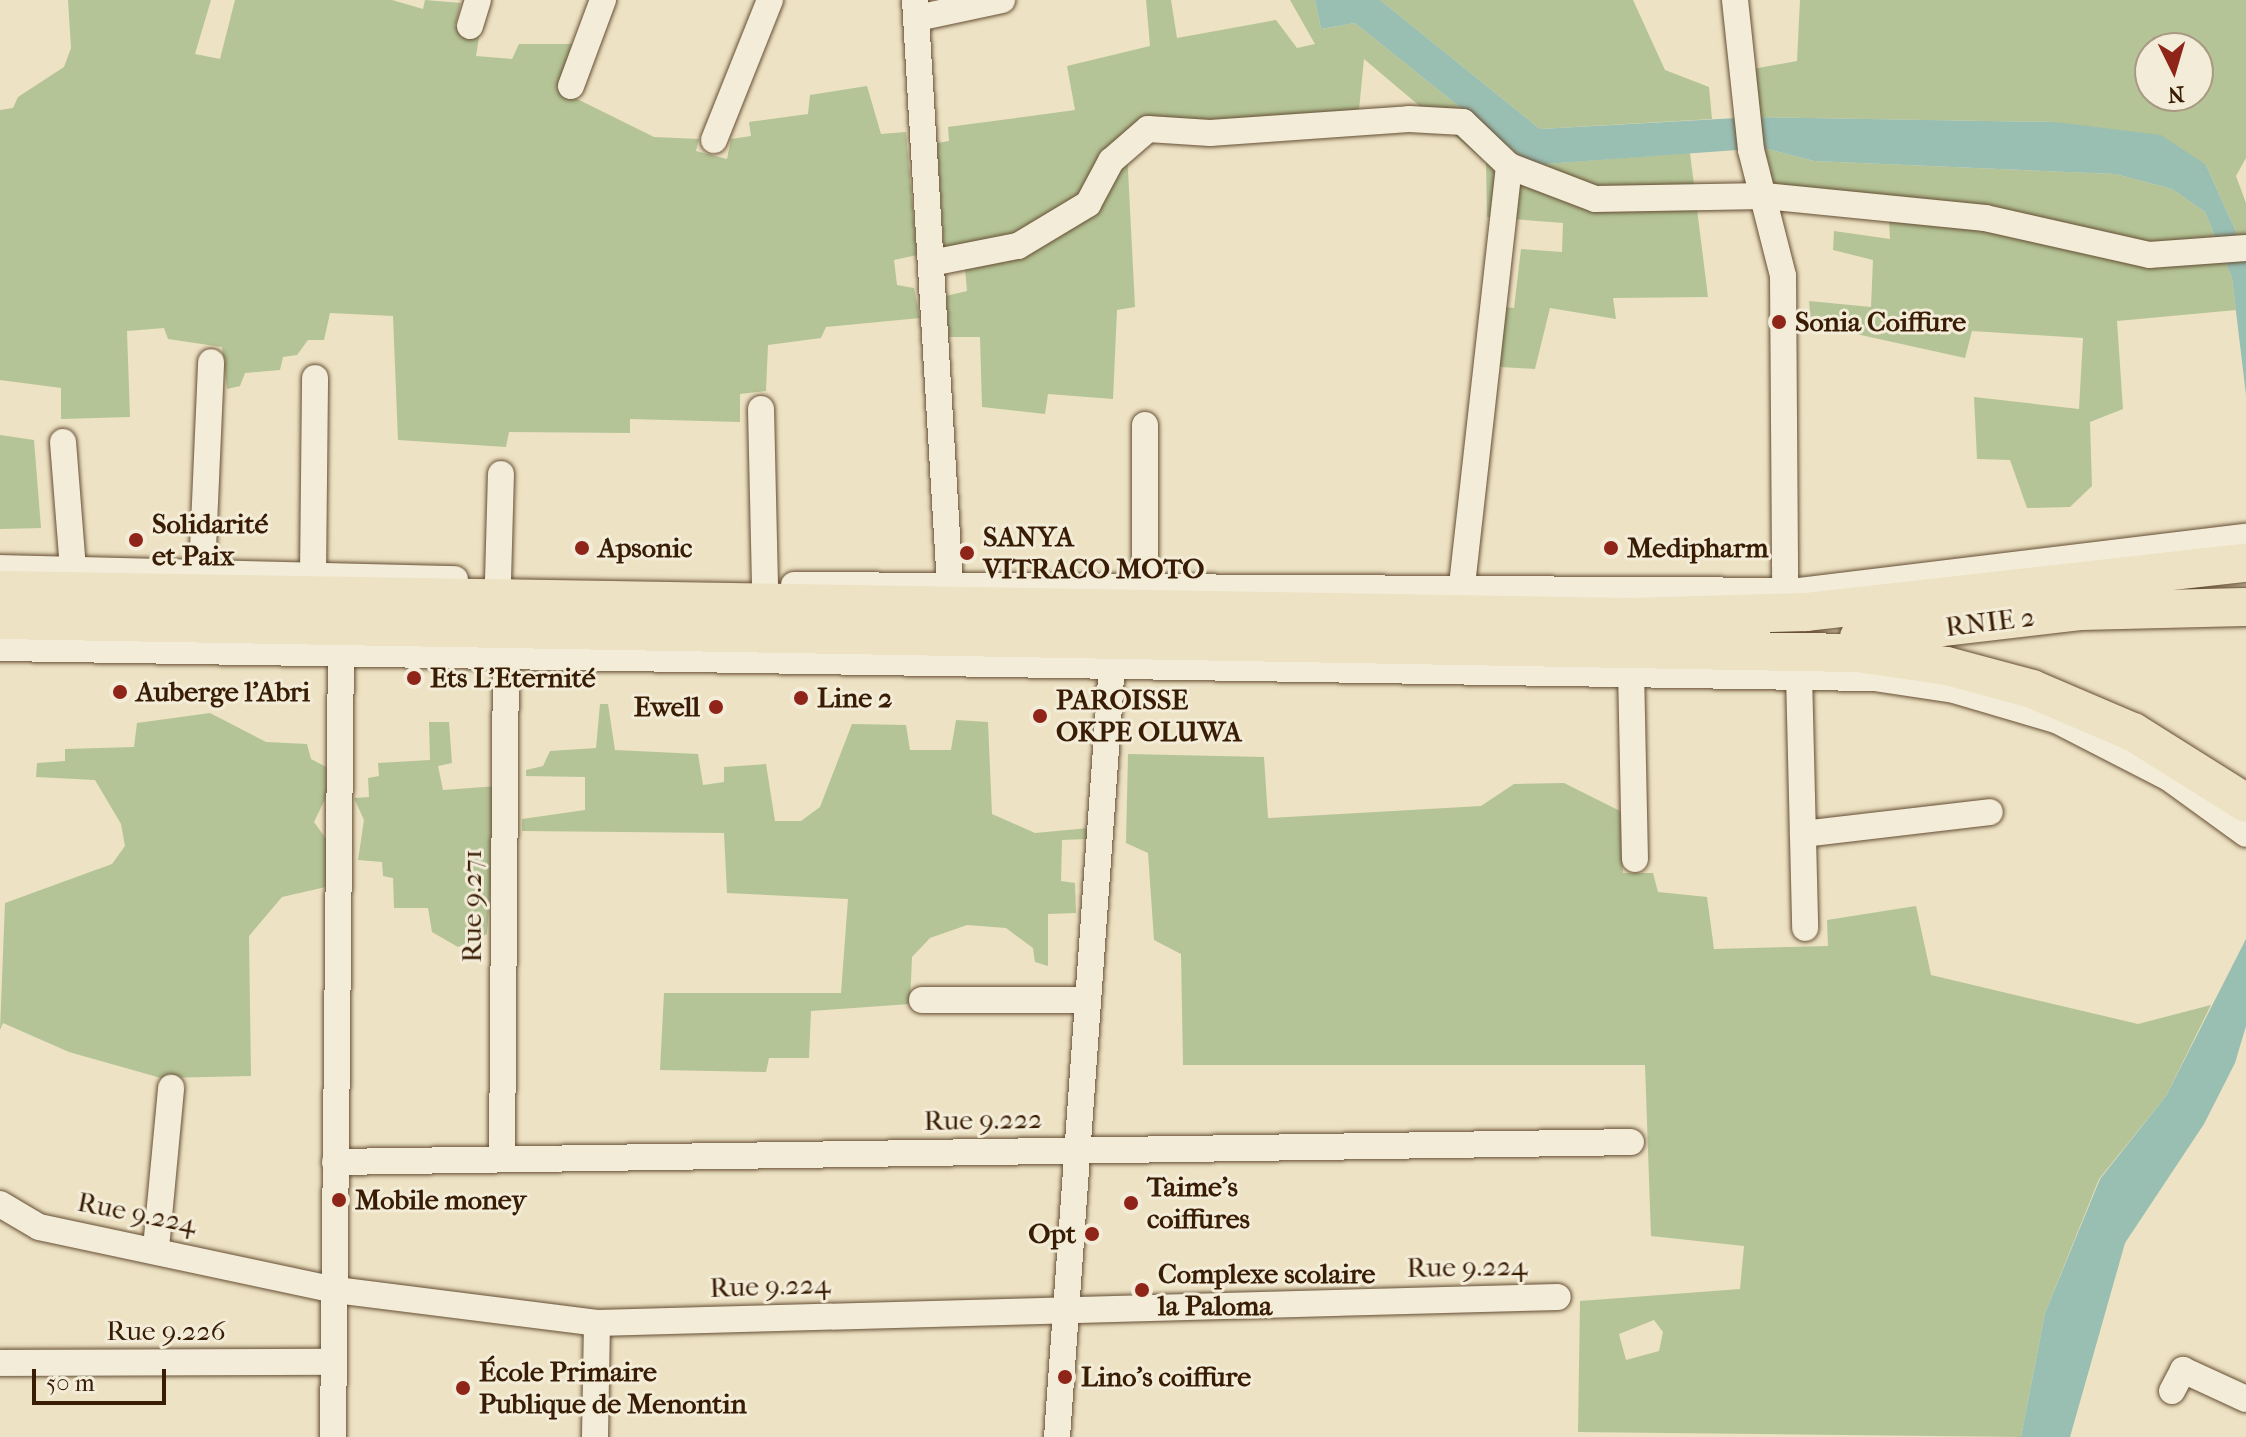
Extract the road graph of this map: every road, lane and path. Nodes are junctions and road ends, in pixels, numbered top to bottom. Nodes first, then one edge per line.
1 (478, 0) edge
2 (603, 0) edge
3 (770, 0) edge
4 (1002, 0) edge
5 (1735, 0) edge
6 (916, 9) edge
7 (470, 26) dead end
8 (571, 86) dead end
9 (714, 140) dead end
10 (1509, 166) junction
11 (1765, 196) junction
12 (2246, 248) edge
13 (931, 263) junction
14 (211, 362) dead end
15 (315, 378) dead end
16 (761, 409) dead end
17 (1145, 425) dead end
18 (63, 442) dead end
19 (501, 474) dead end
20 (2246, 537) edge
21 (2246, 563) edge
22 (0, 568) edge
23 (73, 569) junction
24 (202, 571) junction
25 (313, 575) junction
26 (2136, 576) junction
27 (498, 580) junction
28 (2246, 582) edge
29 (765, 585) junction
30 (950, 585) junction
31 (1785, 586) junction
32 (0, 590) edge
33 (1145, 590) junction
34 (1461, 594) junction
35 (2246, 607) edge
36 (0, 620) edge
37 (0, 648) edge
38 (1735, 648) junction
39 (341, 651) junction
40 (506, 653) junction
41 (1112, 664) junction
42 (1631, 669) junction
43 (1673, 670) junction
44 (1799, 674) junction
45 (2246, 803) edge
46 (1990, 812) dead end
47 (1803, 834) junction
48 (2246, 834) edge
49 (1635, 859) dead end
50 (1805, 928) dead end
51 (922, 1000) dead end
52 (1088, 1000) junction
53 (171, 1088) dead end
54 (1631, 1142) dead end
55 (1077, 1151) junction
56 (502, 1159) junction
57 (335, 1162) junction
58 (0, 1204) edge
59 (156, 1248) junction
60 (336, 1290) junction
61 (1558, 1297) dead end
62 (1066, 1308) junction
63 (597, 1323) junction
64 (332, 1362) junction
65 (0, 1363) edge
66 (2172, 1391) dead end
67 (2246, 1399) edge
68 (333, 1437) edge
69 (595, 1437) edge
70 (1057, 1437) edge

1 - 7 street
2 - 8 street
3 - 9 street
4 - 6 street
5 - 11 street
6 - 13 street
10 - 11 street
10 - 13 street
10 - 34 street
11 - 12 street
11 - 31 street
13 - 30 street
14 - 24 street
15 - 25 street
16 - 29 street
17 - 33 street
18 - 23 street
19 - 27 street
20 - 31 street
21 - 26 highway
22 - 23 street
23 - 24 street
24 - 25 street
25 - 27 street
26 - 28 highway
26 - 32 highway
27 - 29 street
29 - 30 street
30 - 33 street
31 - 34 street
33 - 34 street
35 - 38 highway, RNIE 2 / RNIE 2
36 - 38 highway
37 - 39 street
38 - 43 highway
38 - 45 highway
39 - 40 street
39 - 57 street
40 - 41 street
40 - 56 street, Rue 9.271
41 - 42 street
41 - 52 street
42 - 43 street
42 - 49 street
43 - 44 street
44 - 47 street
44 - 48 street
46 - 47 street
47 - 50 street
51 - 52 street
52 - 55 street
53 - 59 street
54 - 55 street, Rue 9.222
55 - 56 street, Rue 9.222
55 - 62 street
56 - 57 street, Rue 9.222
57 - 60 street
58 - 59 street, Rue 9.224
59 - 60 street, Rue 9.224
60 - 63 street, Rue 9.224
60 - 64 street
61 - 62 street, Rue 9.224
62 - 63 street, Rue 9.224
62 - 70 street
63 - 69 street
64 - 65 street, Rue 9.226
64 - 68 street
66 - 67 street

